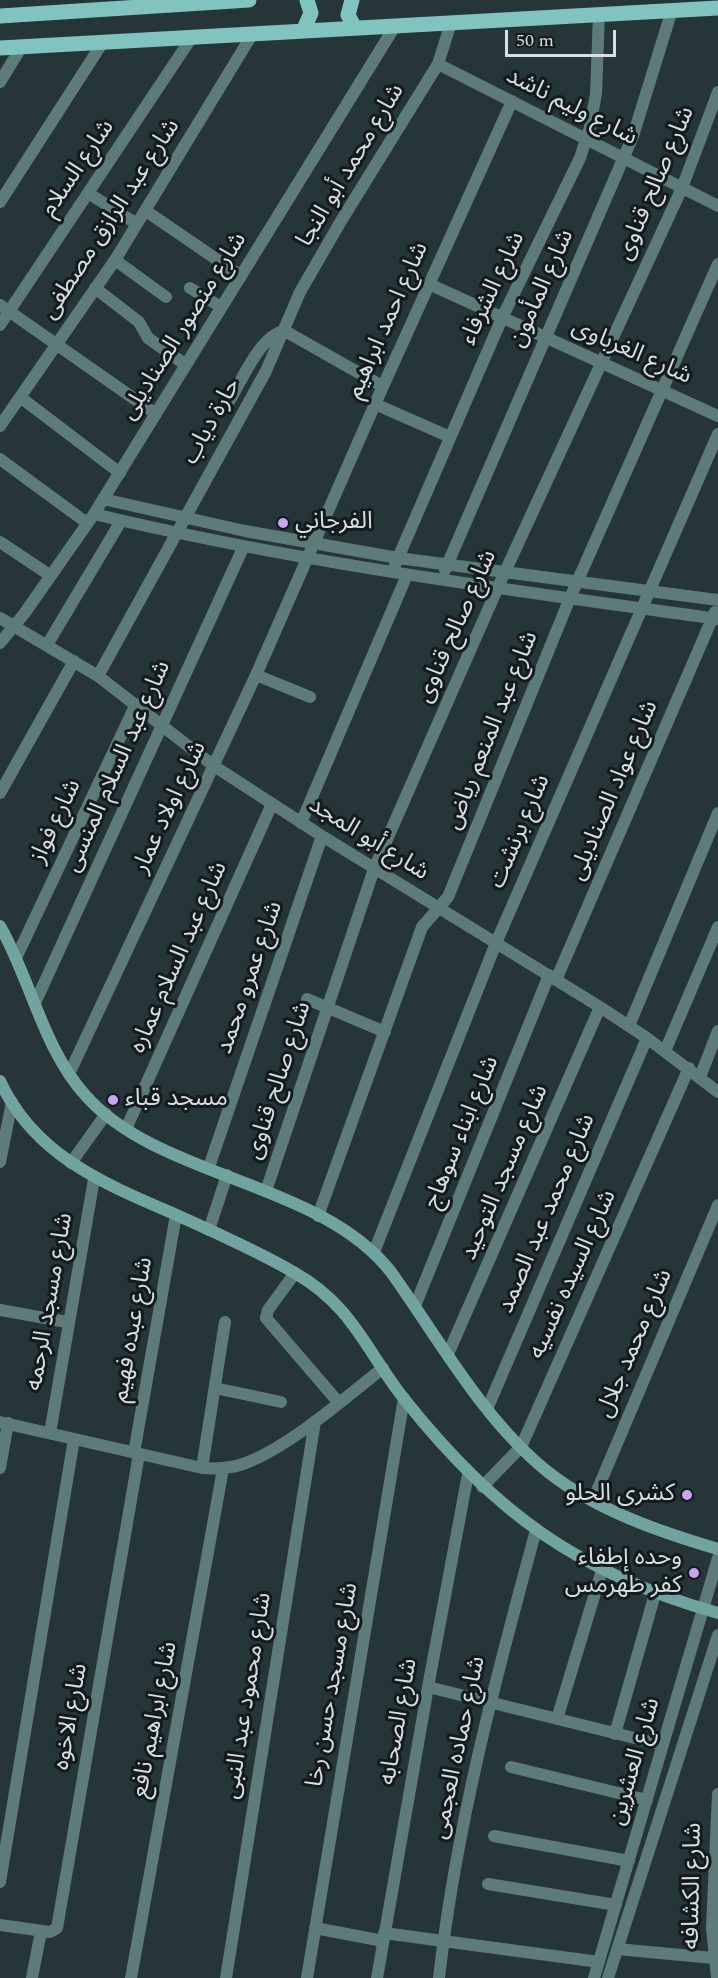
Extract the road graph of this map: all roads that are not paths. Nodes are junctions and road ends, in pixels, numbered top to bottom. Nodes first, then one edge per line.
1 (249, 0) edge
2 (307, 0) edge
3 (352, 0) edge
4 (718, 8) edge
5 (672, 10) junction
6 (600, 14) junction
7 (0, 16) edge
8 (451, 23) junction
9 (395, 26) junction
10 (355, 28) junction
11 (303, 31) junction
12 (254, 33) junction
13 (192, 37) junction
14 (103, 42) junction
15 (22, 46) junction
16 (0, 48) edge
17 (438, 64) junction
18 (0, 82) edge
19 (718, 92) edge
20 (512, 101) junction
21 (587, 140) junction
22 (623, 159) junction
23 (682, 188) junction
24 (88, 193) junction
25 (0, 202) edge
26 (718, 206) edge
27 (146, 212) junction
28 (137, 224) junction
29 (115, 260) junction
30 (718, 264) edge
31 (241, 276) junction
32 (429, 284) junction
33 (95, 288) junction
34 (190, 288) dead end
35 (166, 297) dead end
36 (4, 308) edge
37 (221, 308) junction
38 (502, 318) junction
39 (0, 325) edge
40 (285, 331) junction
41 (544, 337) junction
42 (56, 345) junction
43 (600, 363) junction
44 (186, 365) junction
45 (382, 386) junction
46 (663, 391) junction
47 (20, 398) junction
48 (230, 400) dead end
49 (375, 404) junction
50 (156, 414) junction
51 (718, 416) edge
52 (0, 426) edge
53 (718, 434) edge
54 (450, 437) junction
55 (0, 459) edge
56 (120, 472) junction
57 (103, 499) junction
58 (185, 517) junction
59 (90, 519) junction
60 (121, 521) junction
61 (177, 533) junction
62 (0, 542) edge
63 (313, 542) junction
64 (243, 548) junction
65 (398, 558) junction
66 (306, 559) junction
67 (448, 564) junction
68 (505, 571) junction
69 (391, 573) junction
70 (407, 575) junction
71 (51, 576) junction
72 (441, 581) junction
73 (578, 581) junction
74 (498, 587) junction
75 (648, 590) junction
76 (570, 598) junction
77 (718, 600) edge
78 (718, 606) edge
79 (641, 608) junction
80 (0, 618) edge
81 (715, 619) edge
82 (15, 626) junction
83 (0, 643) edge
84 (46, 645) junction
85 (74, 661) junction
86 (256, 675) junction
87 (98, 676) junction
88 (310, 697) dead end
89 (136, 704) junction
90 (161, 724) junction
91 (214, 766) junction
92 (0, 793) edge
93 (272, 804) junction
94 (718, 813) edge
95 (300, 823) junction
96 (322, 836) junction
97 (374, 869) junction
98 (441, 909) junction
99 (0, 926) edge
100 (718, 927) edge
101 (496, 943) junction
102 (15, 958) junction
103 (552, 977) junction
104 (307, 999) dead end
105 (35, 1003) junction
106 (327, 1007) junction
107 (600, 1008) junction
108 (629, 1026) junction
109 (718, 1031) edge
110 (385, 1032) junction
111 (647, 1038) junction
112 (665, 1051) junction
113 (689, 1068) junction
114 (69, 1074) junction
115 (700, 1077) junction
116 (0, 1081) edge
117 (718, 1092) edge
118 (12, 1102) junction
119 (105, 1114) junction
120 (126, 1129) junction
121 (0, 1162) edge
122 (71, 1163) junction
123 (209, 1167) junction
124 (227, 1175) junction
125 (94, 1179) junction
126 (266, 1191) junction
127 (718, 1204) edge
128 (176, 1215) junction
129 (318, 1216) junction
130 (209, 1230) junction
131 (374, 1252) junction
132 (295, 1273) junction
133 (415, 1306) junction
134 (0, 1310) edge
135 (67, 1322) junction
136 (225, 1322) dead end
137 (448, 1354) junction
138 (383, 1368) junction
139 (215, 1388) junction
140 (404, 1398) junction
141 (282, 1402) dead end
142 (339, 1403) junction
143 (488, 1407) junction
144 (315, 1421) junction
145 (4, 1422) edge
146 (50, 1433) junction
147 (74, 1439) junction
148 (521, 1447) junction
149 (137, 1453) junction
150 (0, 1468) edge
151 (202, 1468) junction
152 (224, 1469) junction
153 (468, 1474) junction
154 (482, 1487) junction
155 (593, 1500) junction
156 (536, 1530) junction
157 (718, 1549) edge
158 (718, 1558) edge
159 (602, 1570) junction
160 (654, 1594) junction
161 (701, 1608) junction
162 (718, 1613) edge
163 (718, 1635) edge
164 (428, 1687) junction
165 (489, 1702) junction
166 (556, 1719) junction
167 (615, 1734) junction
168 (663, 1745) junction
169 (511, 1767) dead end
170 (718, 1794) edge
171 (647, 1800) junction
172 (717, 1823) edge
173 (494, 1836) dead end
174 (629, 1861) junction
175 (715, 1875) edge
176 (0, 1882) edge
177 (488, 1884) dead end
178 (616, 1905) junction
179 (0, 1924) edge
180 (315, 1928) junction
181 (715, 1928) edge
182 (40, 1931) junction
183 (384, 1937) junction
184 (443, 1941) junction
185 (617, 1949) junction
186 (714, 1958) junction
187 (599, 1962) junction
188 (230, 1977) edge
189 (32, 1978) edge
190 (131, 1978) edge
191 (307, 1978) edge
192 (377, 1978) edge
193 (439, 1978) edge
194 (594, 1978) edge
195 (608, 1978) edge
196 (718, 1978) edge

1 - 7 main road
2 - 11 main road
3 - 10 main road
4 - 5 main road
5 - 6 main road
5 - 22 street, شارع المأمون
6 - 8 main road
6 - 21 street, شارع الشرفاء
8 - 9 main road
8 - 17 street, شارع محمد أبو النجا
9 - 10 main road
9 - 31 street, شارع منصور الصناديلى
10 - 11 main road
11 - 12 main road
12 - 13 main road
12 - 27 street, شارع عبد الرازق مصطفى
13 - 14 main road
13 - 24 street, شارع السلام
14 - 15 main road
14 - 25 street
15 - 16 main road
15 - 18 street
17 - 20 street, شارع وليم ناشد
17 - 40 street, شارع محمد أبو النجا
19 - 23 street, شارع صالح قناوى
20 - 21 street, شارع وليم ناشد
20 - 32 street, شارع احمد ابراهيم
21 - 22 street, شارع وليم ناشد
21 - 38 street, شارع الشرفاء
22 - 23 street, شارع وليم ناشد
22 - 41 street, شارع المأمون
23 - 26 street, شارع وليم ناشد
23 - 43 street, شارع صالح قناوى
24 - 28 street
24 - 36 street, شارع السلام
27 - 28 street, شارع عبد الرازق مصطفى
27 - 31 street
28 - 29 street, شارع عبد الرازق مصطفى
29 - 33 street, شارع عبد الرازق مصطفى
29 - 35 street
30 - 46 street, شارع عبد المنعم رياض
31 - 37 street, شارع منصور الصناديلى
32 - 38 street, شارع الغرباوى
32 - 45 street, شارع احمد ابراهيم
33 - 42 street, شارع عبد الرازق مصطفى
33 - 44 street
34 - 37 street
36 - 39 street, شارع السلام
36 - 42 street
37 - 44 street, شارع منصور الصناديلى
38 - 41 street, شارع الغرباوى
38 - 54 street, شارع الشرفاء
40 - 45 street
40 - 48 street
40 - 58 street, حارة دياب
41 - 43 street, شارع الغرباوى
41 - 67 street, شارع المأمون
42 - 47 street, شارع عبد الرازق مصطفى
42 - 50 street
43 - 46 street, شارع الغرباوى
43 - 68 street, شارع صالح قناوى
44 - 50 street, شارع منصور الصناديلى
45 - 49 street, شارع احمد ابراهيم
46 - 51 street, شارع الغرباوى
46 - 73 street, شارع عبد المنعم رياض
47 - 52 street, شارع عبد الرازق مصطفى
47 - 56 street
49 - 54 street
49 - 63 street, شارع احمد ابراهيم
50 - 56 street, شارع منصور الصناديلى
53 - 75 street, شارع برنشت
54 - 65 street, شارع الشرفاء
55 - 59 street
56 - 57 street, شارع منصور الصناديلى
57 - 58 street
57 - 59 street, شارع منصور الصناديلى
58 - 61 street, حارة دياب
58 - 63 street
59 - 60 street
59 - 71 street, شارع منصور الصناديلى
60 - 61 street
60 - 84 street
61 - 64 street
61 - 87 street, حارة دياب
62 - 71 street
63 - 65 street
63 - 66 street, شارع احمد ابراهيم
64 - 66 street
64 - 90 street, شارع عبد السلام المنسى
65 - 67 street
65 - 69 street, شارع الشرفاء
66 - 69 street
66 - 86 street, شارع اولاد عمار
67 - 68 street
67 - 72 street, شارع المأمون
68 - 73 street
68 - 74 street, شارع صالح قناوى
69 - 70 street
70 - 72 street
70 - 95 street
71 - 82 street, شارع منصور الصناديلى
72 - 74 street
73 - 75 street
73 - 76 street, شارع عبد المنعم رياض
74 - 76 street
74 - 97 street, شارع صالح قناوى
75 - 77 street
75 - 79 street, شارع برنشت
76 - 79 street
76 - 98 street, شارع عبد المنعم رياض
78 - 81 street, شارع عواد الصناديلى
79 - 81 street
79 - 101 street, شارع برنشت
80 - 82 street, شارع أبو المجد
81 - 103 street, شارع عواد الصناديلى
82 - 83 street, شارع منصور الصناديلى
82 - 84 street, شارع أبو المجد
84 - 85 street, شارع أبو المجد
85 - 87 street, شارع أبو المجد
85 - 92 street
86 - 88 street
86 - 91 street, شارع اولاد عمار
87 - 89 street, شارع أبو المجد
89 - 90 street, شارع أبو المجد
89 - 102 street, شارع فواز
90 - 91 street, شارع أبو المجد
90 - 105 street, شارع عبد السلام المنسى
91 - 93 street, شارع أبو المجد
91 - 114 street, شارع اولاد عمار
93 - 95 street, شارع أبو المجد
93 - 120 street, شارع عبد السلام عماره
94 - 108 street
95 - 96 street, شارع أبو المجد
96 - 97 street, شارع أبو المجد
96 - 123 street, شارع عمرو محمد
97 - 98 street, شارع أبو المجد
97 - 106 street, شارع صالح قناوى
98 - 101 street, شارع أبو المجد
98 - 110 street, شارع عبد المنعم رياض
99 - 102 street
100 - 112 street
101 - 103 street, شارع أبو المجد
101 - 131 street, شارع برنشت
102 - 105 street
103 - 107 street, شارع أبو المجد
103 - 133 street, شارع ابناء سوهاج
104 - 106 street
105 - 114 street
106 - 110 street
106 - 126 street, شارع صالح قناوى
107 - 108 street, شارع أبو المجد
107 - 137 street, شارع مسجد التوحيد
108 - 111 street, شارع أبو المجد
109 - 115 street
110 - 129 street, شارع عبد المنعم رياض
111 - 112 street, شارع أبو المجد
111 - 143 street, شارع محمد عبد الصمد
112 - 113 street, شارع أبو المجد
113 - 115 street, شارع أبو المجد
113 - 148 street, شارع السيده نفسيه
114 - 119 street
115 - 117 street, شارع أبو المجد
116 - 118 street
118 - 121 street
118 - 122 street
119 - 120 street
119 - 122 street
120 - 123 street
122 - 125 street
123 - 124 street
124 - 126 street
124 - 130 street
125 - 128 street
125 - 135 street, شارع مسجد الرحمه
126 - 129 street
127 - 155 street, شارع محمد جلال
128 - 130 street
128 - 149 street, شارع عبده فهيم
129 - 131 street
130 - 132 street
131 - 133 street
132 - 138 street
132 - 142 street
133 - 137 street
134 - 135 street
135 - 146 street, شارع مسجد الرحمه
136 - 139 street
137 - 143 street
138 - 140 street
138 - 142 street
139 - 141 street
139 - 151 street
140 - 153 street
140 - 180 street, شارع مسجد حسن رخا
142 - 144 street
143 - 148 street
144 - 152 street
144 - 188 street, شارع محمود عبد النبى
145 - 146 street
145 - 150 street
146 - 147 street
147 - 149 street
147 - 176 street
148 - 154 street, شارع السيده نفسيه
148 - 155 street
149 - 151 street
149 - 182 street, شارع الاخوه
151 - 152 street
152 - 190 street, شارع ابراهيم نافع
153 - 154 street
153 - 164 street, شارع الصحابه
154 - 156 street
155 - 157 street
156 - 159 street
156 - 165 street, شارع حماده العجمى
158 - 161 street, شارع العشرين
159 - 160 street
159 - 166 street
160 - 161 street
160 - 167 street
161 - 162 street
161 - 168 street, شارع العشرين
163 - 185 street, شارع العشرين
164 - 165 street
164 - 183 street, شارع الصحابه
165 - 166 street
165 - 184 street, شارع حماده العجمى
166 - 167 street
167 - 168 street
168 - 171 street, شارع العشرين
169 - 171 street
170 - 172 street, شارع الكشافه
171 - 174 street, شارع العشرين
172 - 175 street, شارع الكشافه
173 - 174 street
174 - 178 street, شارع العشرين
175 - 181 street, شارع الكشافه
177 - 178 street
178 - 187 street, شارع العشرين
179 - 182 street
180 - 183 street
180 - 191 street, شارع مسجد حسن رخا
181 - 186 street, شارع الكشافه
182 - 189 street
183 - 184 street
183 - 192 street, شارع الصحابه
184 - 187 street
184 - 193 street, شارع حماده العجمى
185 - 186 street
185 - 195 street, شارع العشرين
186 - 196 street, شارع الكشافه
187 - 194 street, شارع العشرين

